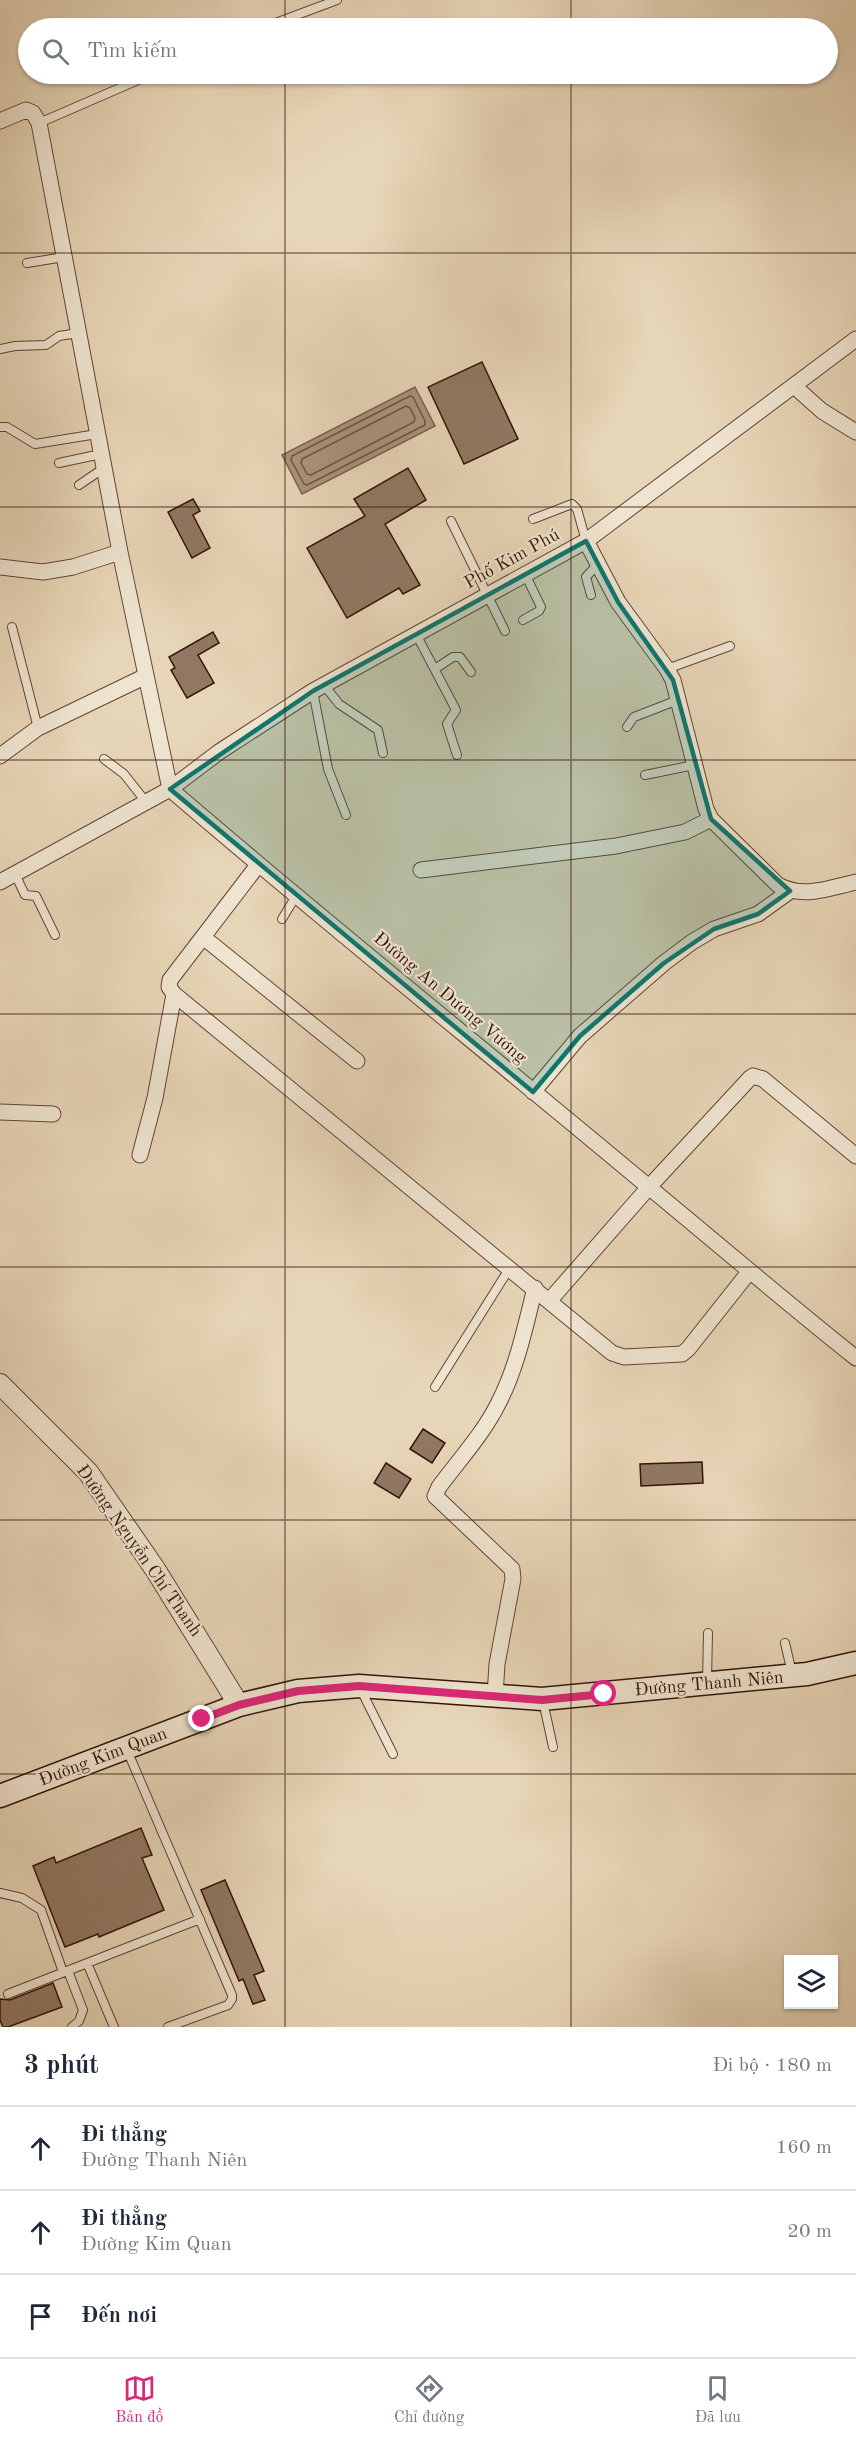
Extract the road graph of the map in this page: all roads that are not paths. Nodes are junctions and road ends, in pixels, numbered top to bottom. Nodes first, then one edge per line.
1 (337, 0) edge
2 (289, 18) edge
3 (129, 84) edge
4 (0, 121) edge
5 (39, 123) junction
6 (64, 258) junction
7 (27, 263) dead end
8 (78, 333) junction
9 (856, 339) edge
10 (0, 349) edge
11 (794, 386) junction
12 (0, 427) edge
13 (856, 432) edge
14 (98, 434) junction
15 (103, 461) junction
16 (59, 463) dead end
17 (79, 485) dead end
18 (533, 519) dead end
19 (451, 521) dead end
20 (586, 541) junction
21 (120, 552) junction
22 (598, 564) junction
23 (0, 567) edge
24 (526, 576) junction
25 (488, 595) junction
26 (591, 595) dead end
27 (522, 620) dead end
28 (12, 627) dead end
29 (505, 631) dead end
30 (416, 634) junction
31 (730, 646) dead end
32 (435, 669) junction
33 (667, 669) junction
34 (471, 672) dead end
35 (146, 676) junction
36 (319, 688) junction
37 (678, 700) junction
38 (627, 727) dead end
39 (38, 728) junction
40 (383, 753) dead end
41 (458, 755) dead end
42 (0, 756) edge
43 (104, 759) dead end
44 (694, 765) junction
45 (645, 775) dead end
46 (170, 789) junction
47 (146, 802) junction
48 (346, 815) dead end
49 (711, 819) junction
50 (258, 865) junction
51 (421, 870) dead end
52 (15, 874) junction
53 (0, 882) edge
54 (856, 882) edge
55 (790, 891) junction
56 (296, 896) junction
57 (282, 919) dead end
58 (55, 935) dead end
59 (203, 938) junction
60 (174, 994) junction
61 (357, 1061) dead end
62 (533, 1092) junction
63 (0, 1112) edge
64 (53, 1114) dead end
65 (140, 1155) dead end
66 (856, 1156) edge
67 (649, 1187) junction
68 (510, 1268) junction
69 (749, 1272) junction
70 (535, 1288) junction
71 (550, 1300) junction
72 (856, 1358) edge
73 (0, 1384) edge
74 (435, 1387) dead end
75 (708, 1634) dead end
76 (785, 1643) dead end
77 (856, 1663) edge
78 (793, 1676) junction
79 (706, 1684) junction
80 (359, 1686) junction
81 (495, 1696) junction
82 (542, 1700) junction
83 (239, 1705) junction
84 (553, 1747) dead end
85 (126, 1749) junction
86 (393, 1754) dead end
87 (0, 1796) edge
88 (0, 1893) edge
89 (200, 1919) junction
90 (87, 1963) junction
91 (65, 1972) junction
92 (8, 1994) dead end
93 (72, 2027) edge
94 (114, 2027) edge
95 (168, 2027) edge

1 - 2 lane
3 - 5 lane
4 - 5 street
5 - 6 street
6 - 7 lane
6 - 8 street
8 - 10 lane
8 - 14 street
9 - 11 street, Phố Kim Phú
11 - 13 street
11 - 20 street, Phố Kim Phú
12 - 14 lane
14 - 15 street
15 - 16 lane
15 - 17 lane
15 - 21 street
18 - 20 lane
19 - 25 lane
20 - 22 street
20 - 24 street, Phố Kim Phú
21 - 23 street
21 - 35 street
22 - 26 lane
22 - 33 street
24 - 25 street, Phố Kim Phú
24 - 27 lane
25 - 29 lane
25 - 30 street, Phố Kim Phú
28 - 39 lane
30 - 32 lane
30 - 36 street, Phố Kim Phú
31 - 33 lane
32 - 34 lane
32 - 41 lane
33 - 37 street
35 - 39 street
35 - 46 street
36 - 40 lane
36 - 46 street, Phố Kim Phú
36 - 48 lane
37 - 38 lane
37 - 44 street
39 - 42 street
43 - 47 lane
44 - 45 lane
44 - 49 street
46 - 47 street
46 - 50 street, Đường An Dương Vương
47 - 52 street
49 - 51 street
49 - 55 street
50 - 56 street, Đường An Dương Vương
50 - 59 street
52 - 53 street
52 - 58 lane
54 - 55 street
55 - 62 street
56 - 57 lane
56 - 62 street, Đường An Dương Vương
59 - 60 street
59 - 61 street
60 - 65 street
60 - 68 street
62 - 67 street, Đường An Dương Vương
63 - 64 street
66 - 67 street
67 - 69 street, Đường An Dương Vương
67 - 71 street
68 - 70 street
68 - 74 lane
69 - 71 street
69 - 72 street, Đường An Dương Vương
70 - 71 street
70 - 81 street
73 - 83 street, Đường Nguyễn Chí Thanh
75 - 79 lane
76 - 78 lane
77 - 78 main road, Đường Thanh Niên
78 - 79 main road, Đường Thanh Niên
79 - 82 main road, Đường Thanh Niên
80 - 81 main road, Đường Thanh Niên
80 - 83 main road, Đường Thanh Niên
80 - 86 lane
81 - 82 main road, Đường Thanh Niên
82 - 84 lane
83 - 85 main road, Đường Kim Quan
85 - 87 main road, Đường Kim Quan
85 - 89 lane
88 - 91 lane
89 - 90 lane
89 - 95 lane
90 - 91 lane
90 - 94 lane
91 - 92 lane
91 - 93 lane

